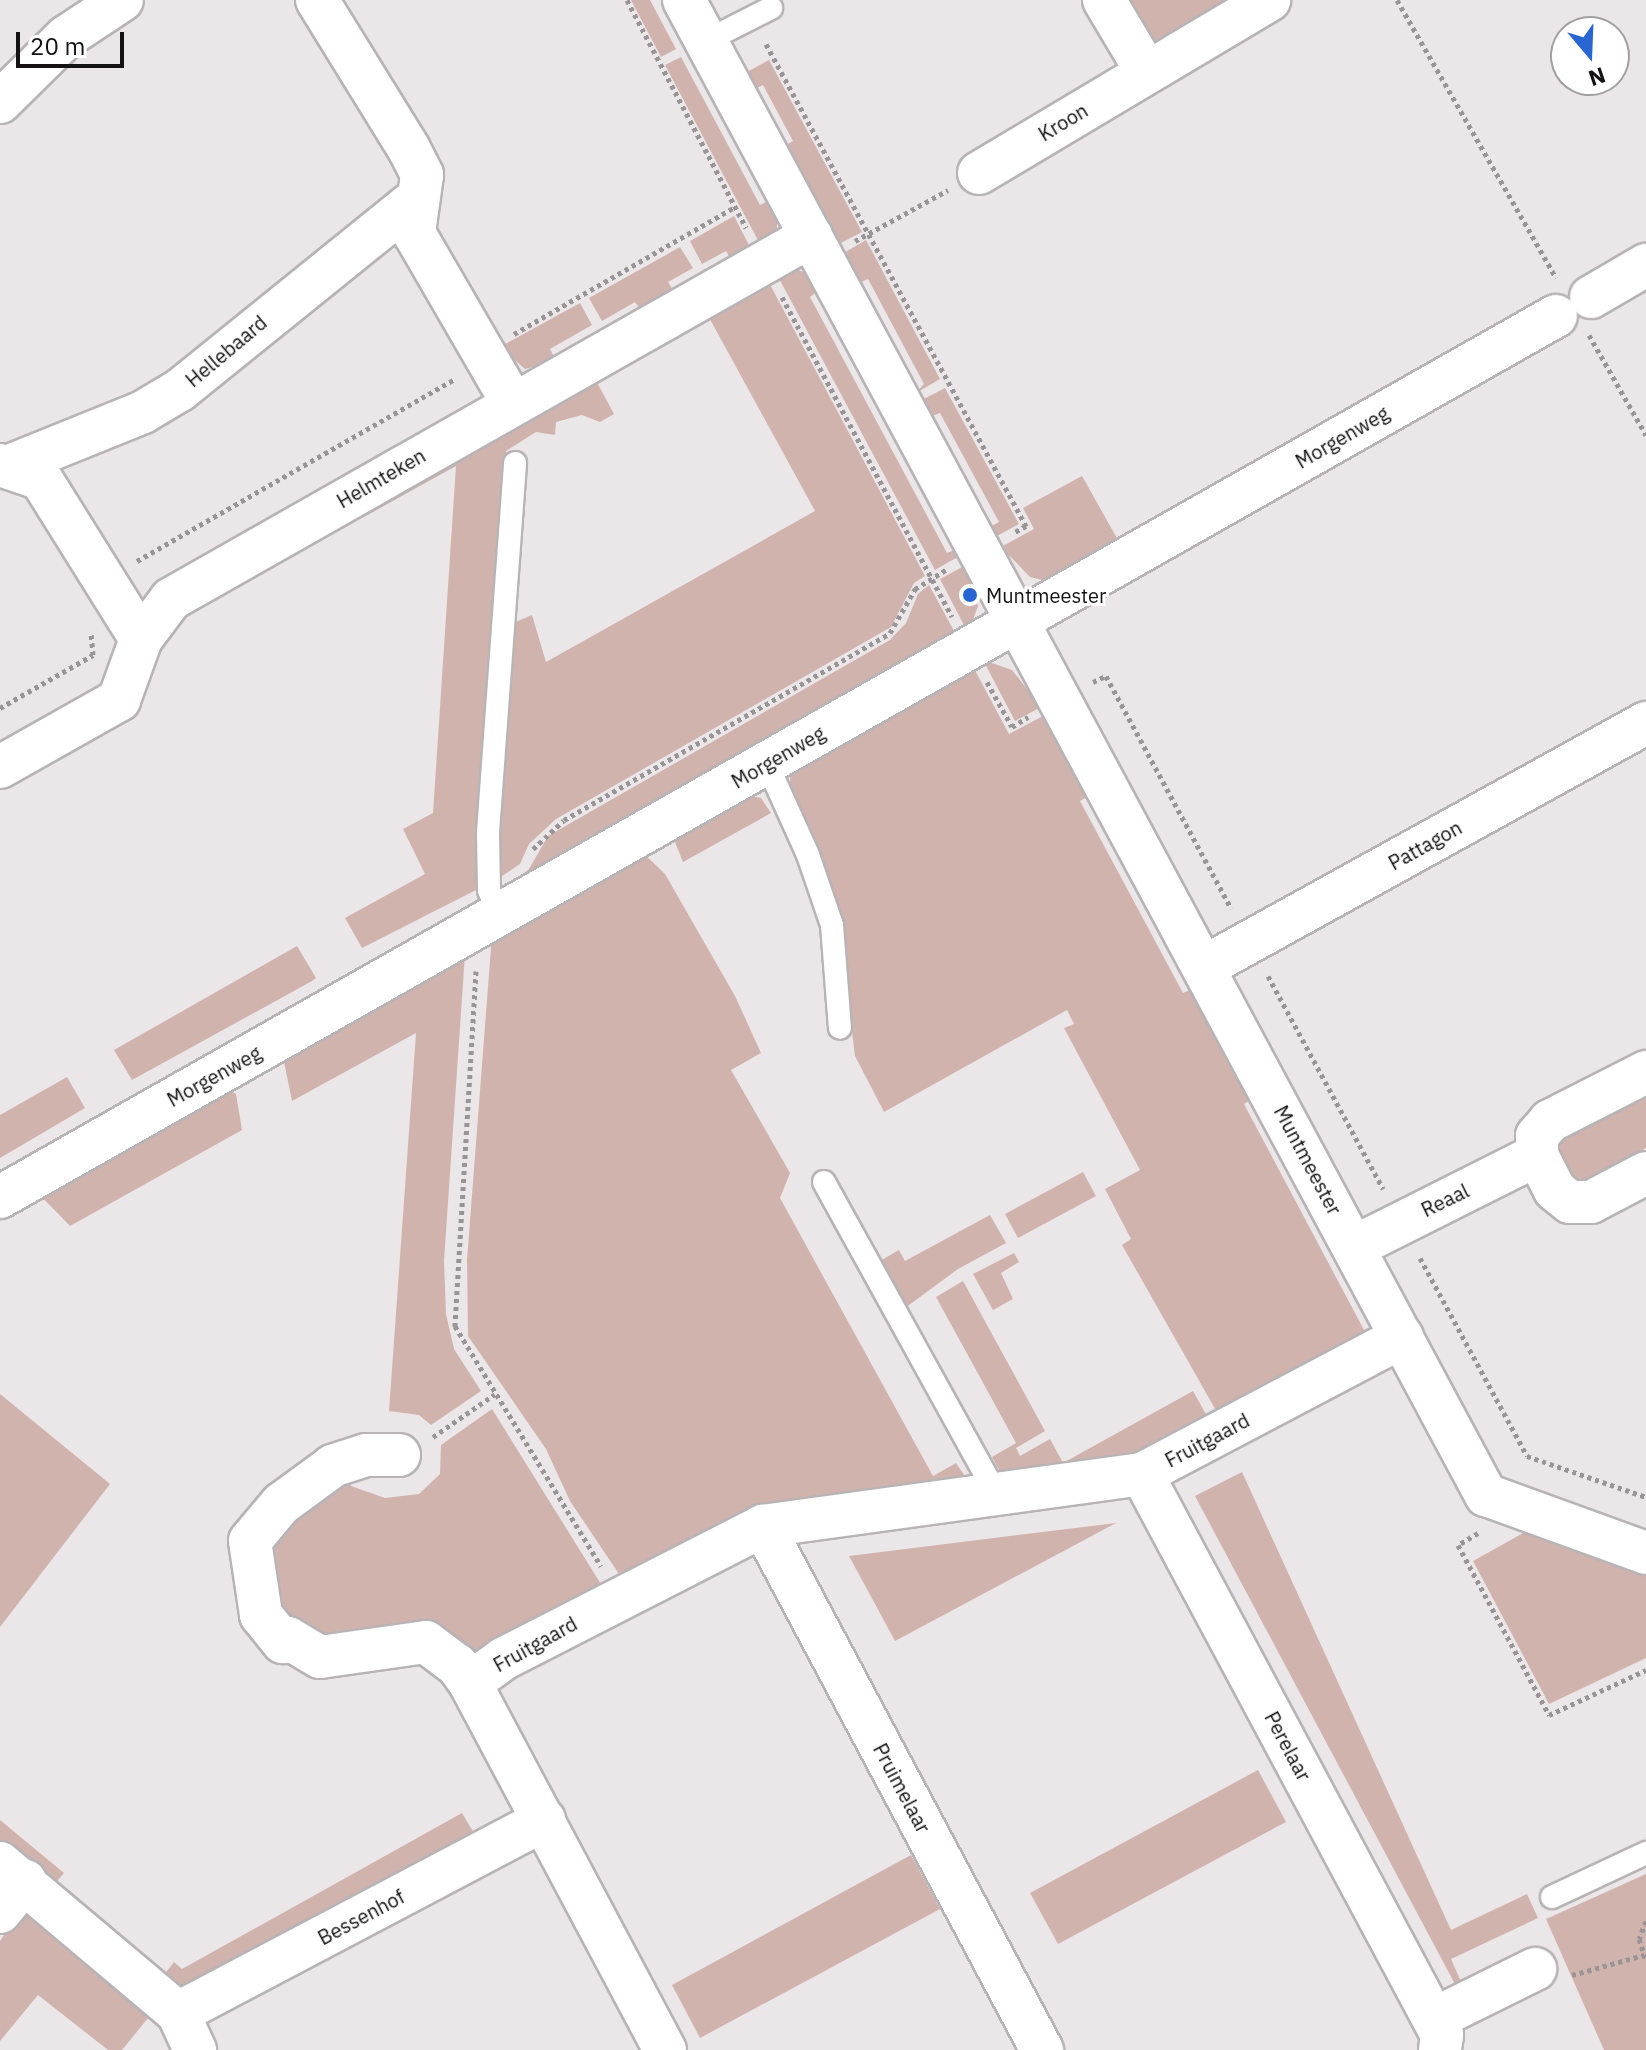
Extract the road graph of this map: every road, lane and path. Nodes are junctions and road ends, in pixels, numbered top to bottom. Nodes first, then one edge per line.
1 (122, 0) edge
2 (317, 0) edge
3 (627, 0) edge
4 (684, 0) edge
5 (1104, 0) edge
6 (1269, 0) edge
7 (1397, 0) edge
8 (761, 13) joint
9 (706, 41) junction
10 (1147, 72) junction
11 (0, 102) edge
12 (979, 173) joint
13 (418, 198) junction
14 (735, 207) junction
15 (869, 234) junction
16 (816, 247) junction
17 (763, 260) junction
18 (1646, 265) edge
19 (1573, 306) junction
20 (483, 351) junction
21 (512, 402) junction
22 (1646, 435) edge
23 (515, 463) dead end
24 (6, 465) edge
25 (980, 551) junction
26 (932, 578) junction
27 (1017, 621) junction
28 (141, 639) junction
29 (969, 648) junction
30 (1059, 700) junction
31 (1646, 723) edge
32 (767, 764) junction
33 (0, 767) edge
34 (487, 922) junction
35 (1249, 942) junction
36 (1204, 967) junction
37 (840, 1028) dead end
38 (1646, 1072) edge
39 (1537, 1155) junction
40 (1646, 1173) edge
41 (824, 1182) dead end
42 (0, 1197) edge
43 (1401, 1222) junction
44 (1354, 1247) junction
45 (1402, 1337) junction
46 (495, 1394) junction
47 (399, 1455) joint
48 (1142, 1474) junction
49 (996, 1494) junction
50 (1646, 1497) edge
51 (1518, 1508) junction
52 (763, 1526) junction
53 (1646, 1553) edge
54 (621, 1597) junction
55 (1646, 1670) edge
56 (470, 1683) junction
57 (544, 1820) junction
58 (1646, 1853) edge
59 (8, 1885) edge
60 (1552, 1897) dead end
61 (1646, 1921) edge
62 (1645, 1957) edge
63 (1535, 1969) joint
64 (186, 2032) edge
65 (1437, 2035) edge
66 (665, 2050) edge
67 (1042, 2050) edge

1 - 11 street
2 - 13 street
3 - 14 path
4 - 9 street, Muntmeester
5 - 10 street
6 - 10 street, Kroon
7 - 19 path
8 - 9 lane
8 - 15 path
9 - 16 street, Muntmeester
10 - 12 street, Kroon
12 - 15 path
13 - 20 street
13 - 24 street, Hellebaard
14 - 17 path
14 - 20 path
15 - 16 path
15 - 25 path
16 - 17 street, Helmteken
16 - 25 street, Muntmeester
17 - 21 street, Helmteken
17 - 26 path
18 - 19 street, Morgenweg
19 - 22 path
19 - 27 street, Morgenweg
20 - 21 street
21 - 28 street, Helmteken
23 - 34 lane
24 - 28 street, Hellebaard
25 - 26 path
25 - 27 street, Muntmeester
26 - 29 path
27 - 29 street, Morgenweg
27 - 30 street, Muntmeester
28 - 33 street, Helmteken
29 - 30 path
29 - 32 street, Morgenweg
30 - 35 path
30 - 36 street, Muntmeester
31 - 35 street, Pattagon
32 - 34 street, Morgenweg
32 - 37 lane
34 - 42 street, Morgenweg
34 - 46 path
35 - 36 street, Pattagon
35 - 43 path
36 - 44 street, Muntmeester
38 - 39 street
39 - 40 street
39 - 43 street, Reaal
41 - 49 lane
43 - 44 street, Reaal
43 - 50 path
44 - 45 street, Muntmeester
45 - 48 street, Fruitgaard
45 - 51 street, Muntmeester
46 - 47 path
46 - 54 path
47 - 56 street
48 - 49 street, Fruitgaard
48 - 65 street, Perelaar
49 - 52 street, Fruitgaard
51 - 53 street, Muntmeester
51 - 55 path
52 - 54 street, Fruitgaard
52 - 67 street, Pruimelaar
54 - 56 street, Fruitgaard
56 - 57 street, Fruitgaard
57 - 64 street, Bessenhof
57 - 66 street, Fruitgaard
58 - 60 lane
59 - 64 street, Bessenhof
61 - 62 path
62 - 63 path
63 - 65 street, Perelaar

